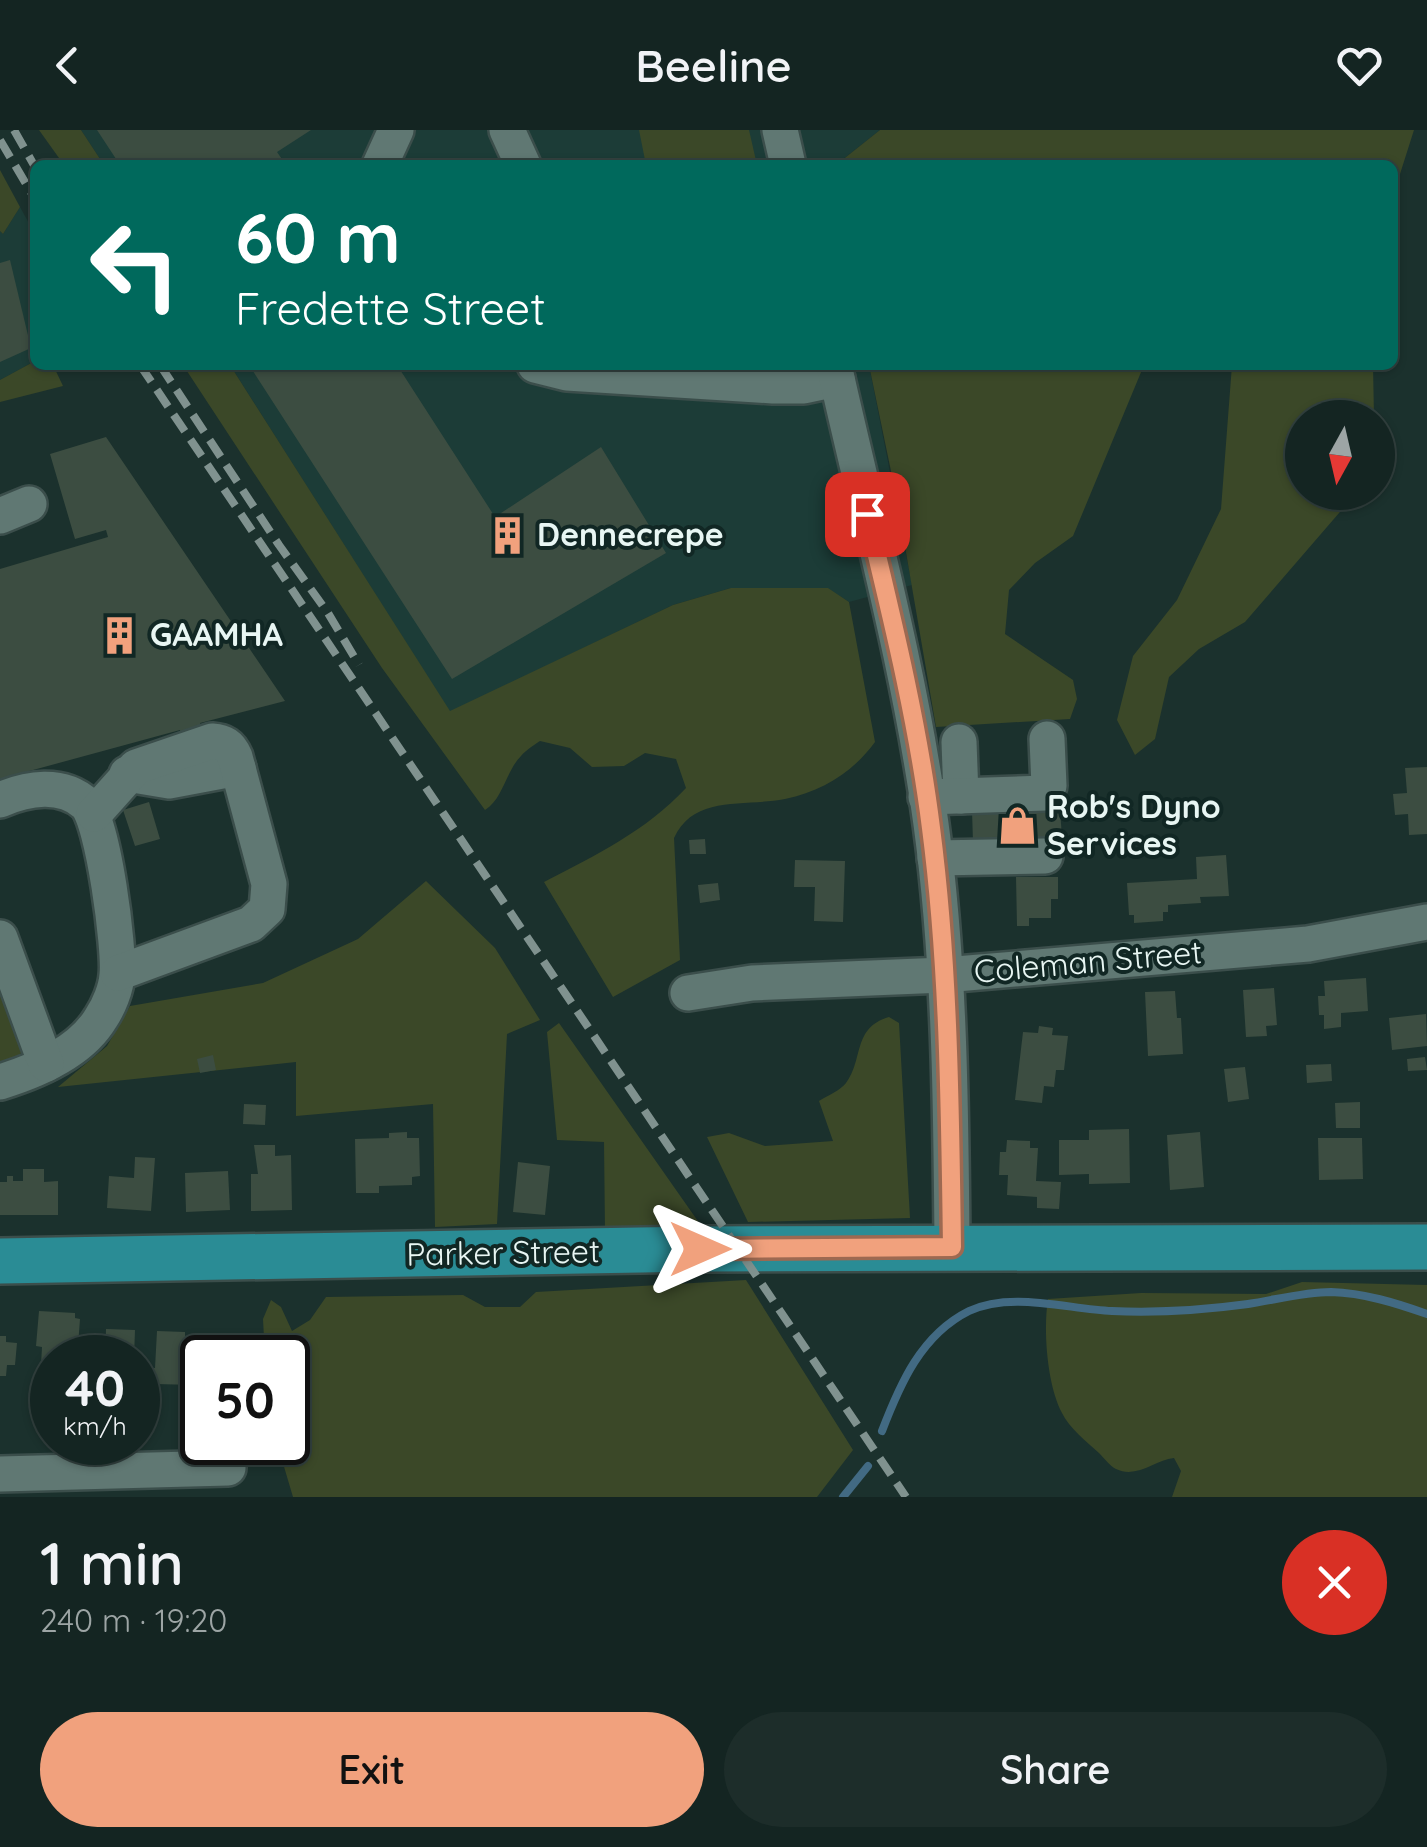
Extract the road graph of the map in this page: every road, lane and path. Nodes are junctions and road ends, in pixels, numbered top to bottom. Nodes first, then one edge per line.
1 (396, 130) edge
2 (507, 130) edge
3 (780, 130) edge
4 (382, 160) edge
5 (521, 160) edge
6 (787, 160) edge
7 (553, 370) edge
8 (619, 371) edge
9 (835, 372) edge
10 (1047, 739) dead end
11 (959, 742) dead end
12 (944, 797) junction
13 (0, 800) edge
14 (94, 814) junction
15 (1045, 856) dead end
16 (935, 858) junction
17 (1427, 922) edge
18 (0, 938) edge
19 (118, 973) junction
20 (944, 975) junction
21 (688, 993) dead end
22 (46, 1064) junction
23 (0, 1082) edge
24 (952, 1247) junction
25 (1427, 1247) edge
26 (0, 1262) edge
27 (228, 1468) dead end
28 (0, 1474) edge

1 - 4 street
2 - 5 street
3 - 6 street
7 - 8 street
8 - 9 street
9 - 12 street
10 - 12 street
11 - 12 street
12 - 16 street
13 - 14 street
14 - 19 street
14 - 19 street
15 - 16 street
16 - 20 street
17 - 20 street, Coleman Street
18 - 22 street
19 - 22 street
20 - 21 street, Coleman Street
20 - 24 street
22 - 23 street
24 - 25 main road, Parker Street
24 - 26 main road, Parker Street
27 - 28 street

